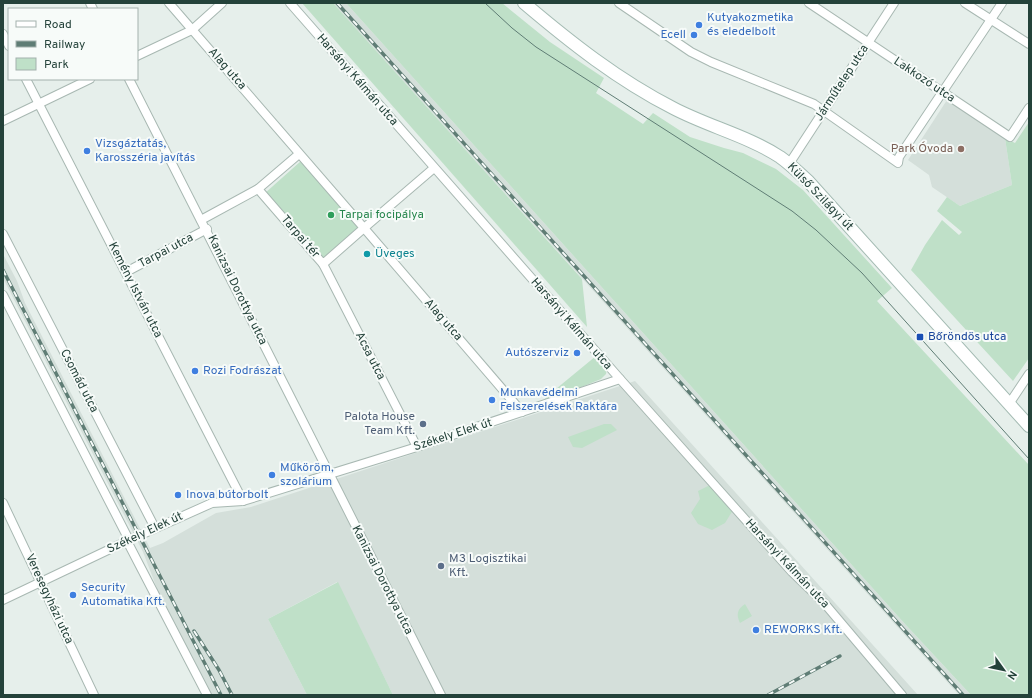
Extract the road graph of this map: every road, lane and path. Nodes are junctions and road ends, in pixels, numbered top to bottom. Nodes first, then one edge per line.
1 (169, 3) edge
2 (222, 3) edge
3 (290, 3) edge
4 (524, 3) edge
5 (620, 3) edge
6 (809, 3) edge
7 (894, 3) edge
8 (965, 3) edge
9 (1002, 3) edge
10 (990, 20) junction
11 (192, 30) junction
12 (3, 34) edge
13 (868, 43) junction
14 (8, 44) edge
15 (1029, 44) edge
16 (138, 56) edge
17 (27, 80) edge
18 (88, 80) edge
19 (130, 80) edge
20 (942, 92) junction
21 (39, 104) junction
22 (1029, 108) edge
23 (824, 111) junction
24 (3, 121) edge
25 (299, 154) junction
26 (789, 164) junction
27 (434, 168) junction
28 (258, 189) junction
29 (201, 220) junction
30 (364, 228) junction
31 (207, 230) junction
32 (3, 234) edge
33 (323, 264) junction
34 (126, 272) junction
35 (3, 295) edge
36 (1029, 374) edge
37 (620, 380) junction
38 (1009, 404) junction
39 (522, 412) junction
40 (1029, 426) edge
41 (417, 447) junction
42 (328, 474) junction
43 (244, 501) junction
44 (3, 502) edge
45 (155, 528) junction
46 (128, 540) junction
47 (41, 582) junction
48 (3, 600) edge
49 (94, 695) edge
50 (207, 695) edge
51 (441, 695) edge
52 (902, 695) edge

1 - 11 street, Alag utca
2 - 11 street
3 - 27 street, Harsányi Kálmán utca
4 - 26 street, Külső Szilágyi út
5 - 23 street
6 - 13 street, Lakkozó utca
7 - 13 street, Járműtelep utca
8 - 10 street
9 - 10 street
10 - 15 street
10 - 20 street
11 - 16 street
11 - 25 street, Alag utca
12 - 14 street
13 - 20 street, Lakkozó utca
13 - 23 street, Járműtelep utca
17 - 21 street, Kemény István utca
18 - 21 street
19 - 29 street, Kanizsai Dorottya utca
20 - 22 street, Lakkozó utca
20 - 23 street
21 - 24 street
21 - 34 street, Kemény István utca
23 - 26 street, Járműtelep utca
25 - 28 street
25 - 30 street
26 - 38 street, Külső Szilágyi út
27 - 30 street, Tarpai tér
27 - 37 street, Harsányi Kálmán utca
28 - 29 street, Tarpai utca
28 - 33 street, Tarpai tér
29 - 31 street, Kanizsai Dorottya utca
30 - 33 street, Tarpai tér
30 - 39 street, Alag utca
31 - 34 street, Tarpai utca
31 - 42 street, Kanizsai Dorottya utca
32 - 45 street, Csomád utca
33 - 41 street, Acsa utca
34 - 43 street, Kemény István utca
35 - 46 street
36 - 38 street
37 - 39 street, Székely Elek út
37 - 52 street, Harsányi Kálmán utca
38 - 40 street, Külső Szilágyi út
39 - 41 street, Székely Elek út
41 - 42 street, Székely Elek út
42 - 43 street, Székely Elek út
42 - 51 street, Kanizsai Dorottya utca
43 - 45 street, Székely Elek út
44 - 47 street, Veresegyházi utca
45 - 46 street, Székely Elek út
46 - 47 street, Székely Elek út
46 - 50 street
47 - 48 street, Székely Elek út
47 - 49 street, Veresegyházi utca

